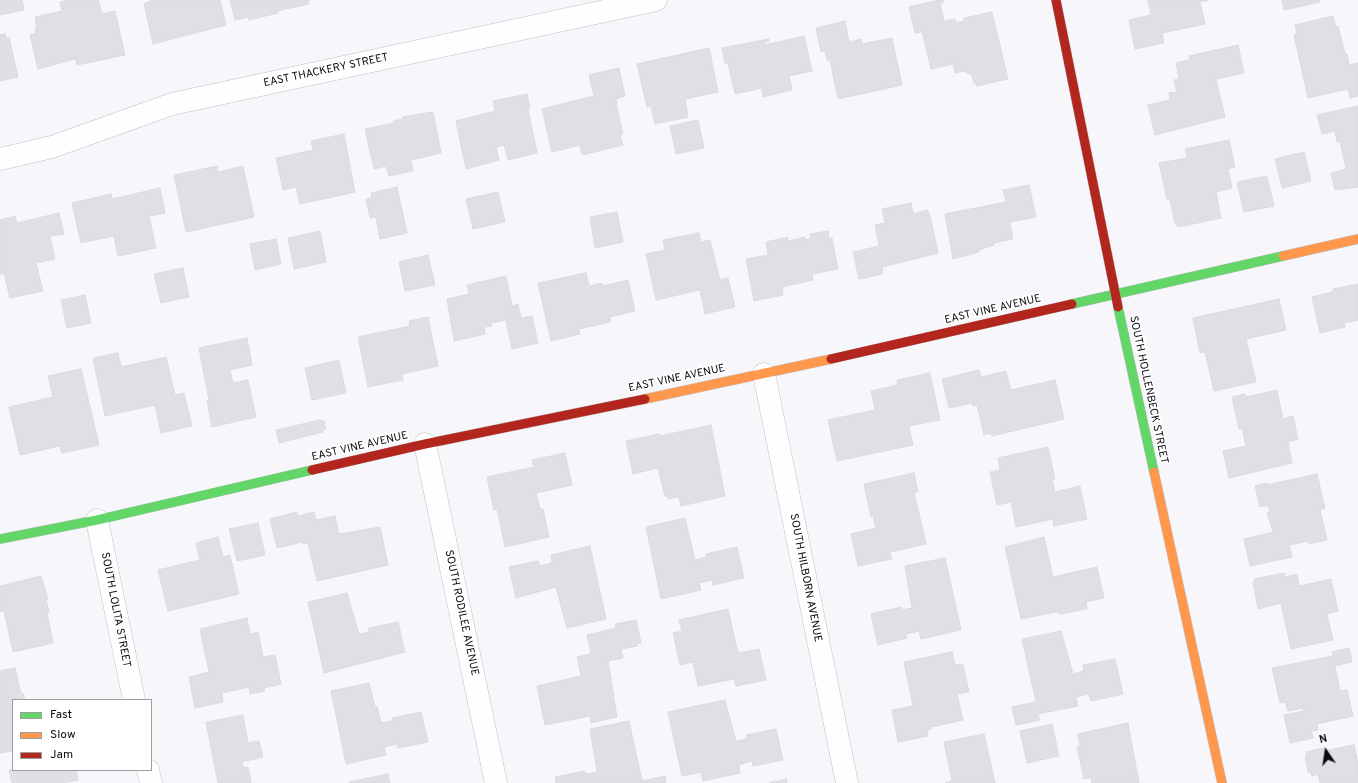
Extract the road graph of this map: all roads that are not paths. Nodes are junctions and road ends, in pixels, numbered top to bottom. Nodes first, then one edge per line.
1 (656, 0) edge
2 (1056, 0) edge
3 (0, 159) edge
4 (1358, 239) edge
5 (1115, 295) junction
6 (764, 374) junction
7 (425, 444) junction
8 (97, 520) junction
9 (0, 539) edge
10 (134, 699) edge
11 (148, 771) edge
12 (150, 783) edge
13 (496, 783) edge
14 (847, 783) edge
15 (1222, 783) edge

1 - 3 street, EAST THACKERY STREET
2 - 5 street, SOUTH HOLLENBECK STREET
4 - 5 street, EAST VINE AVENUE
5 - 6 street, EAST VINE AVENUE
5 - 15 street, SOUTH HOLLENBECK STREET
6 - 7 street, EAST VINE AVENUE
6 - 14 street, SOUTH HILBORN AVENUE
7 - 8 street, EAST VINE AVENUE
7 - 13 street, SOUTH RODILEE AVENUE
8 - 9 street, EAST VINE AVENUE
8 - 10 street, SOUTH LOLITA STREET
11 - 12 street

